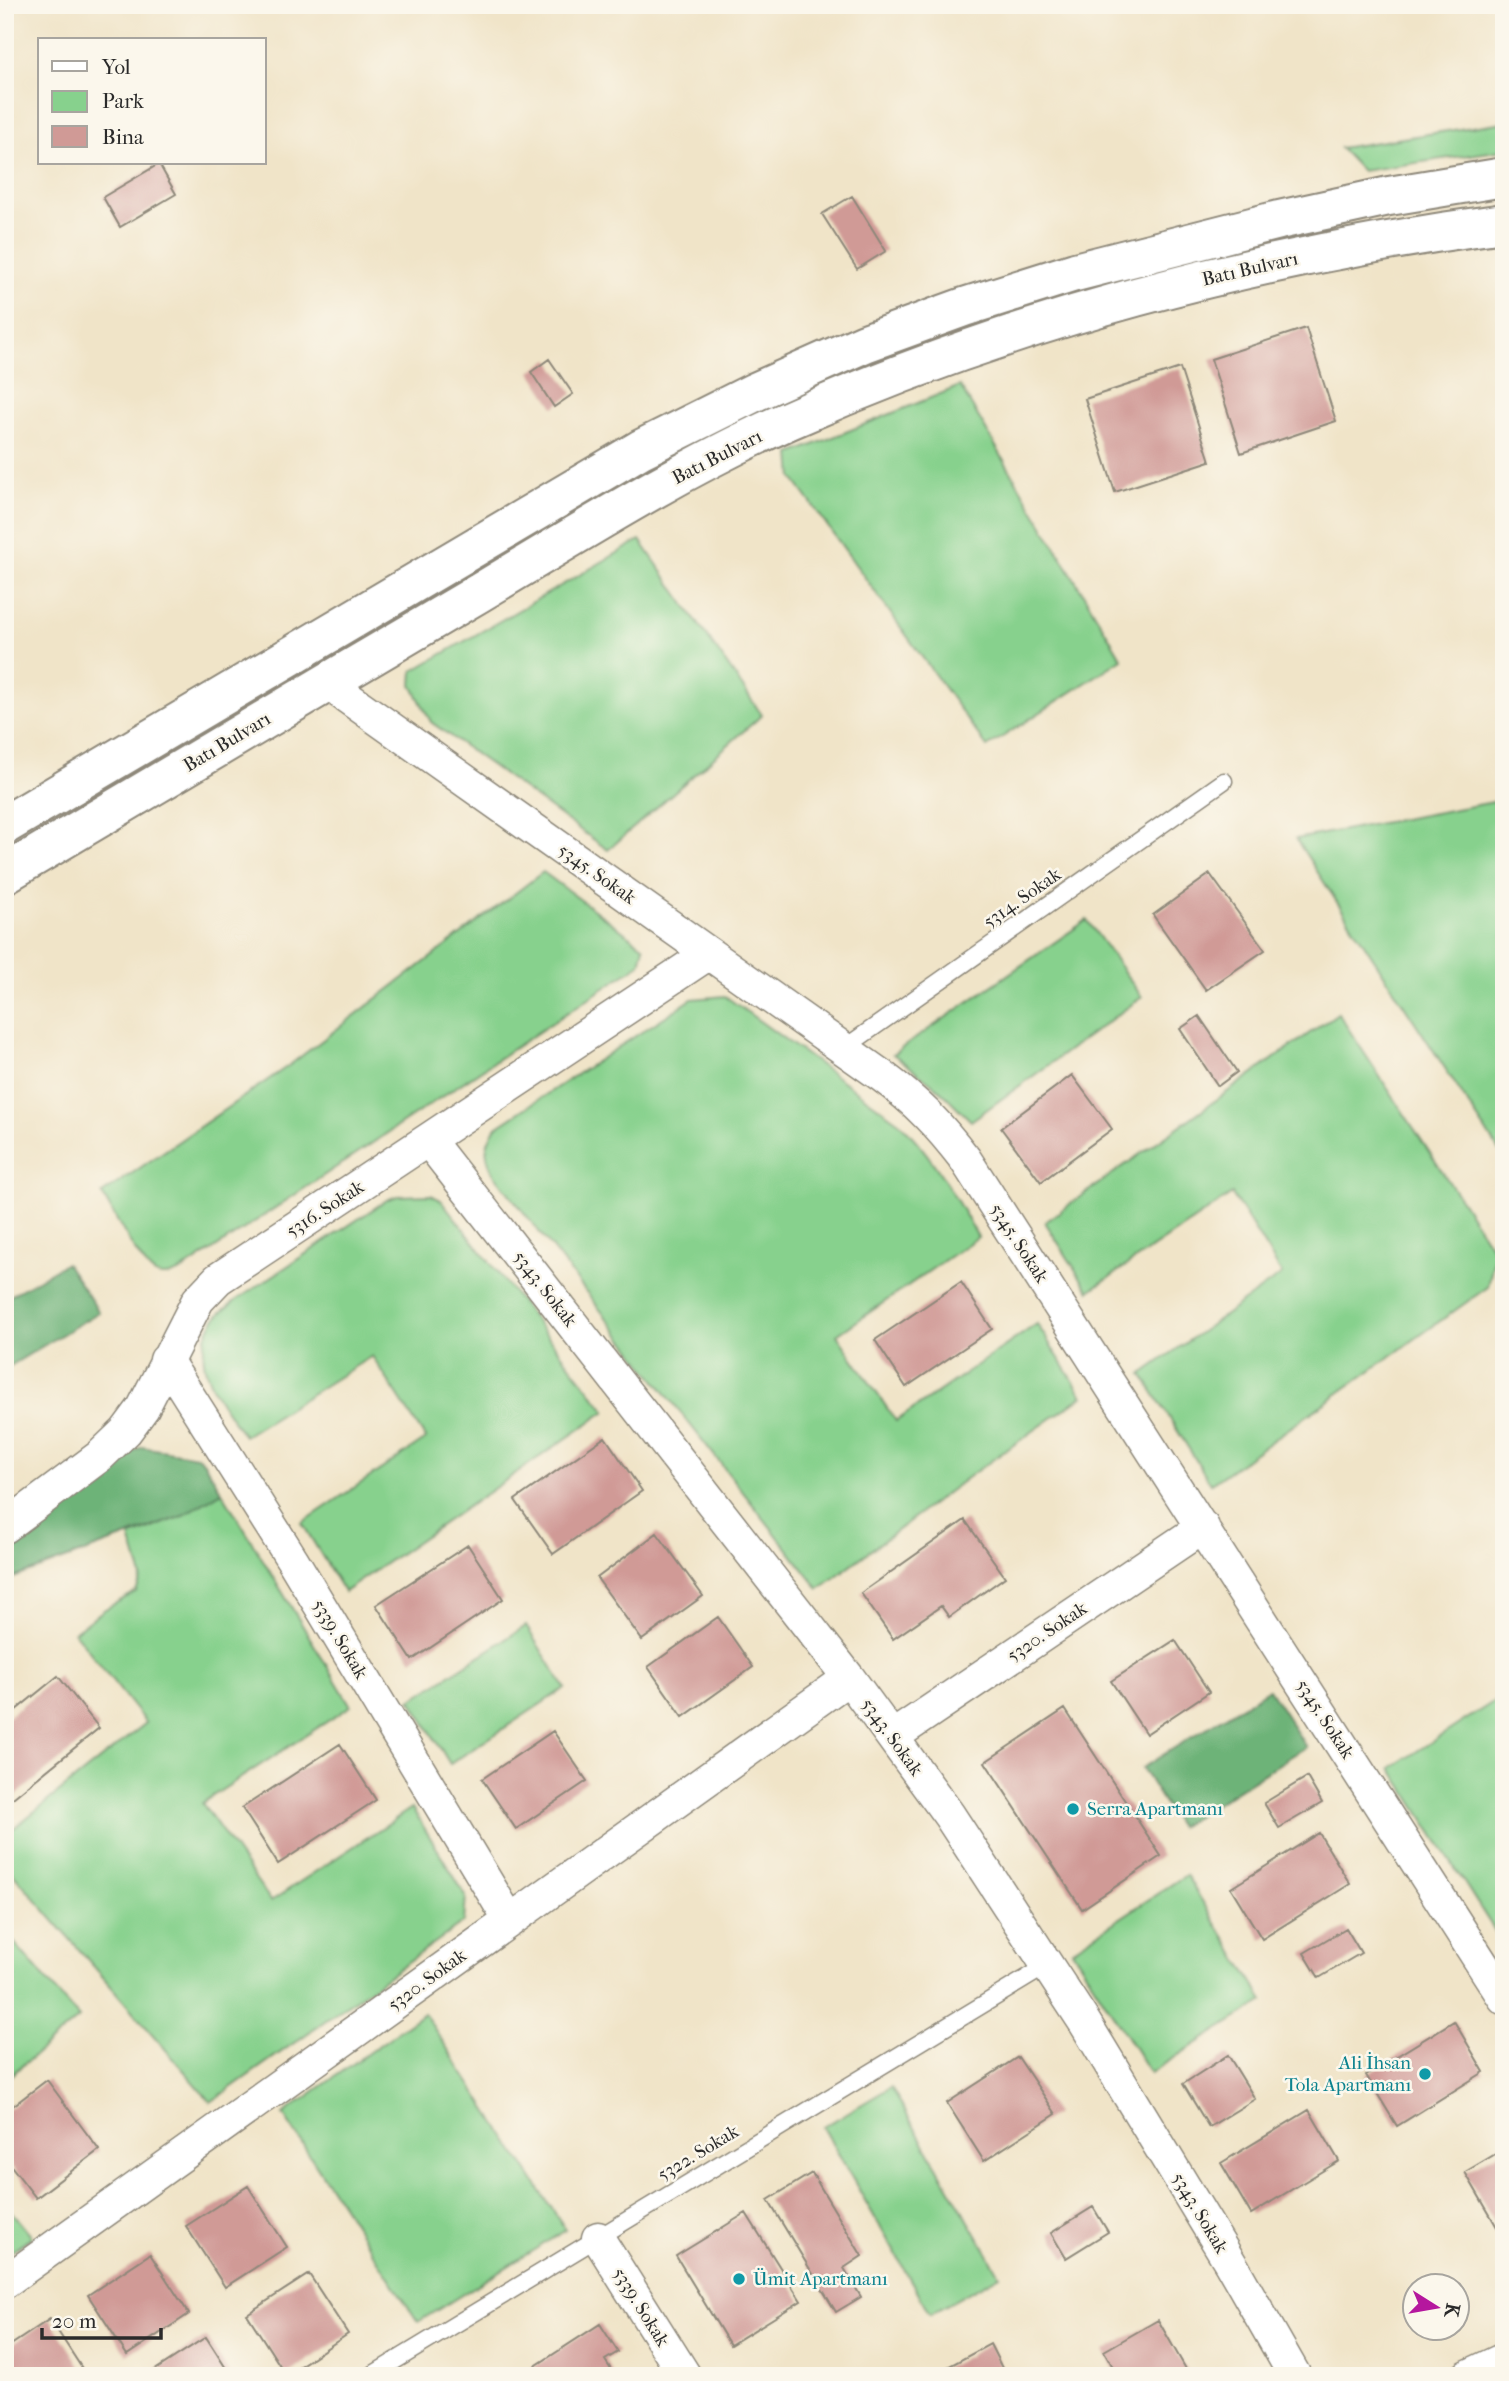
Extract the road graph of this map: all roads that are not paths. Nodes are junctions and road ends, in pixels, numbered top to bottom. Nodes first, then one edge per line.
1 (1504, 177) edge
2 (1504, 223) edge
3 (327, 683) junction
4 (1224, 781) dead end
5 (5, 824) edge
6 (5, 874) edge
7 (708, 954) junction
8 (843, 1049) junction
9 (429, 1141) junction
10 (166, 1360) junction
11 (5, 1527) edge
12 (1202, 1527) junction
13 (849, 1678) junction
14 (892, 1737) junction
15 (510, 1921) junction
16 (1048, 1965) junction
17 (1504, 1998) edge
18 (598, 2238) junction
19 (5, 2282) edge
20 (1504, 2359) edge
21 (370, 2376) edge
22 (685, 2376) edge
23 (1294, 2376) edge
24 (1468, 2376) edge

1 - 5 street, Batı Bulvarı
2 - 3 street, Batı Bulvarı
3 - 6 street, Batı Bulvarı
3 - 7 street, 5345. Sokak
4 - 8 lane, 5314. Sokak
7 - 8 street, 5345. Sokak
7 - 9 street, 5316. Sokak
8 - 12 street, 5345. Sokak
9 - 10 street, 5316. Sokak
9 - 13 street, 5343. Sokak
10 - 11 street, 5316. Sokak
10 - 15 street, 5339. Sokak
12 - 14 street, 5320. Sokak
12 - 17 street, 5345. Sokak
13 - 14 street, 5343. Sokak
13 - 15 street, 5320. Sokak
14 - 16 street, 5343. Sokak
15 - 19 street, 5320. Sokak
16 - 18 lane, 5322. Sokak
16 - 23 street, 5343. Sokak
18 - 21 lane, 5322. Sokak
18 - 22 street, 5339. Sokak
20 - 24 street

